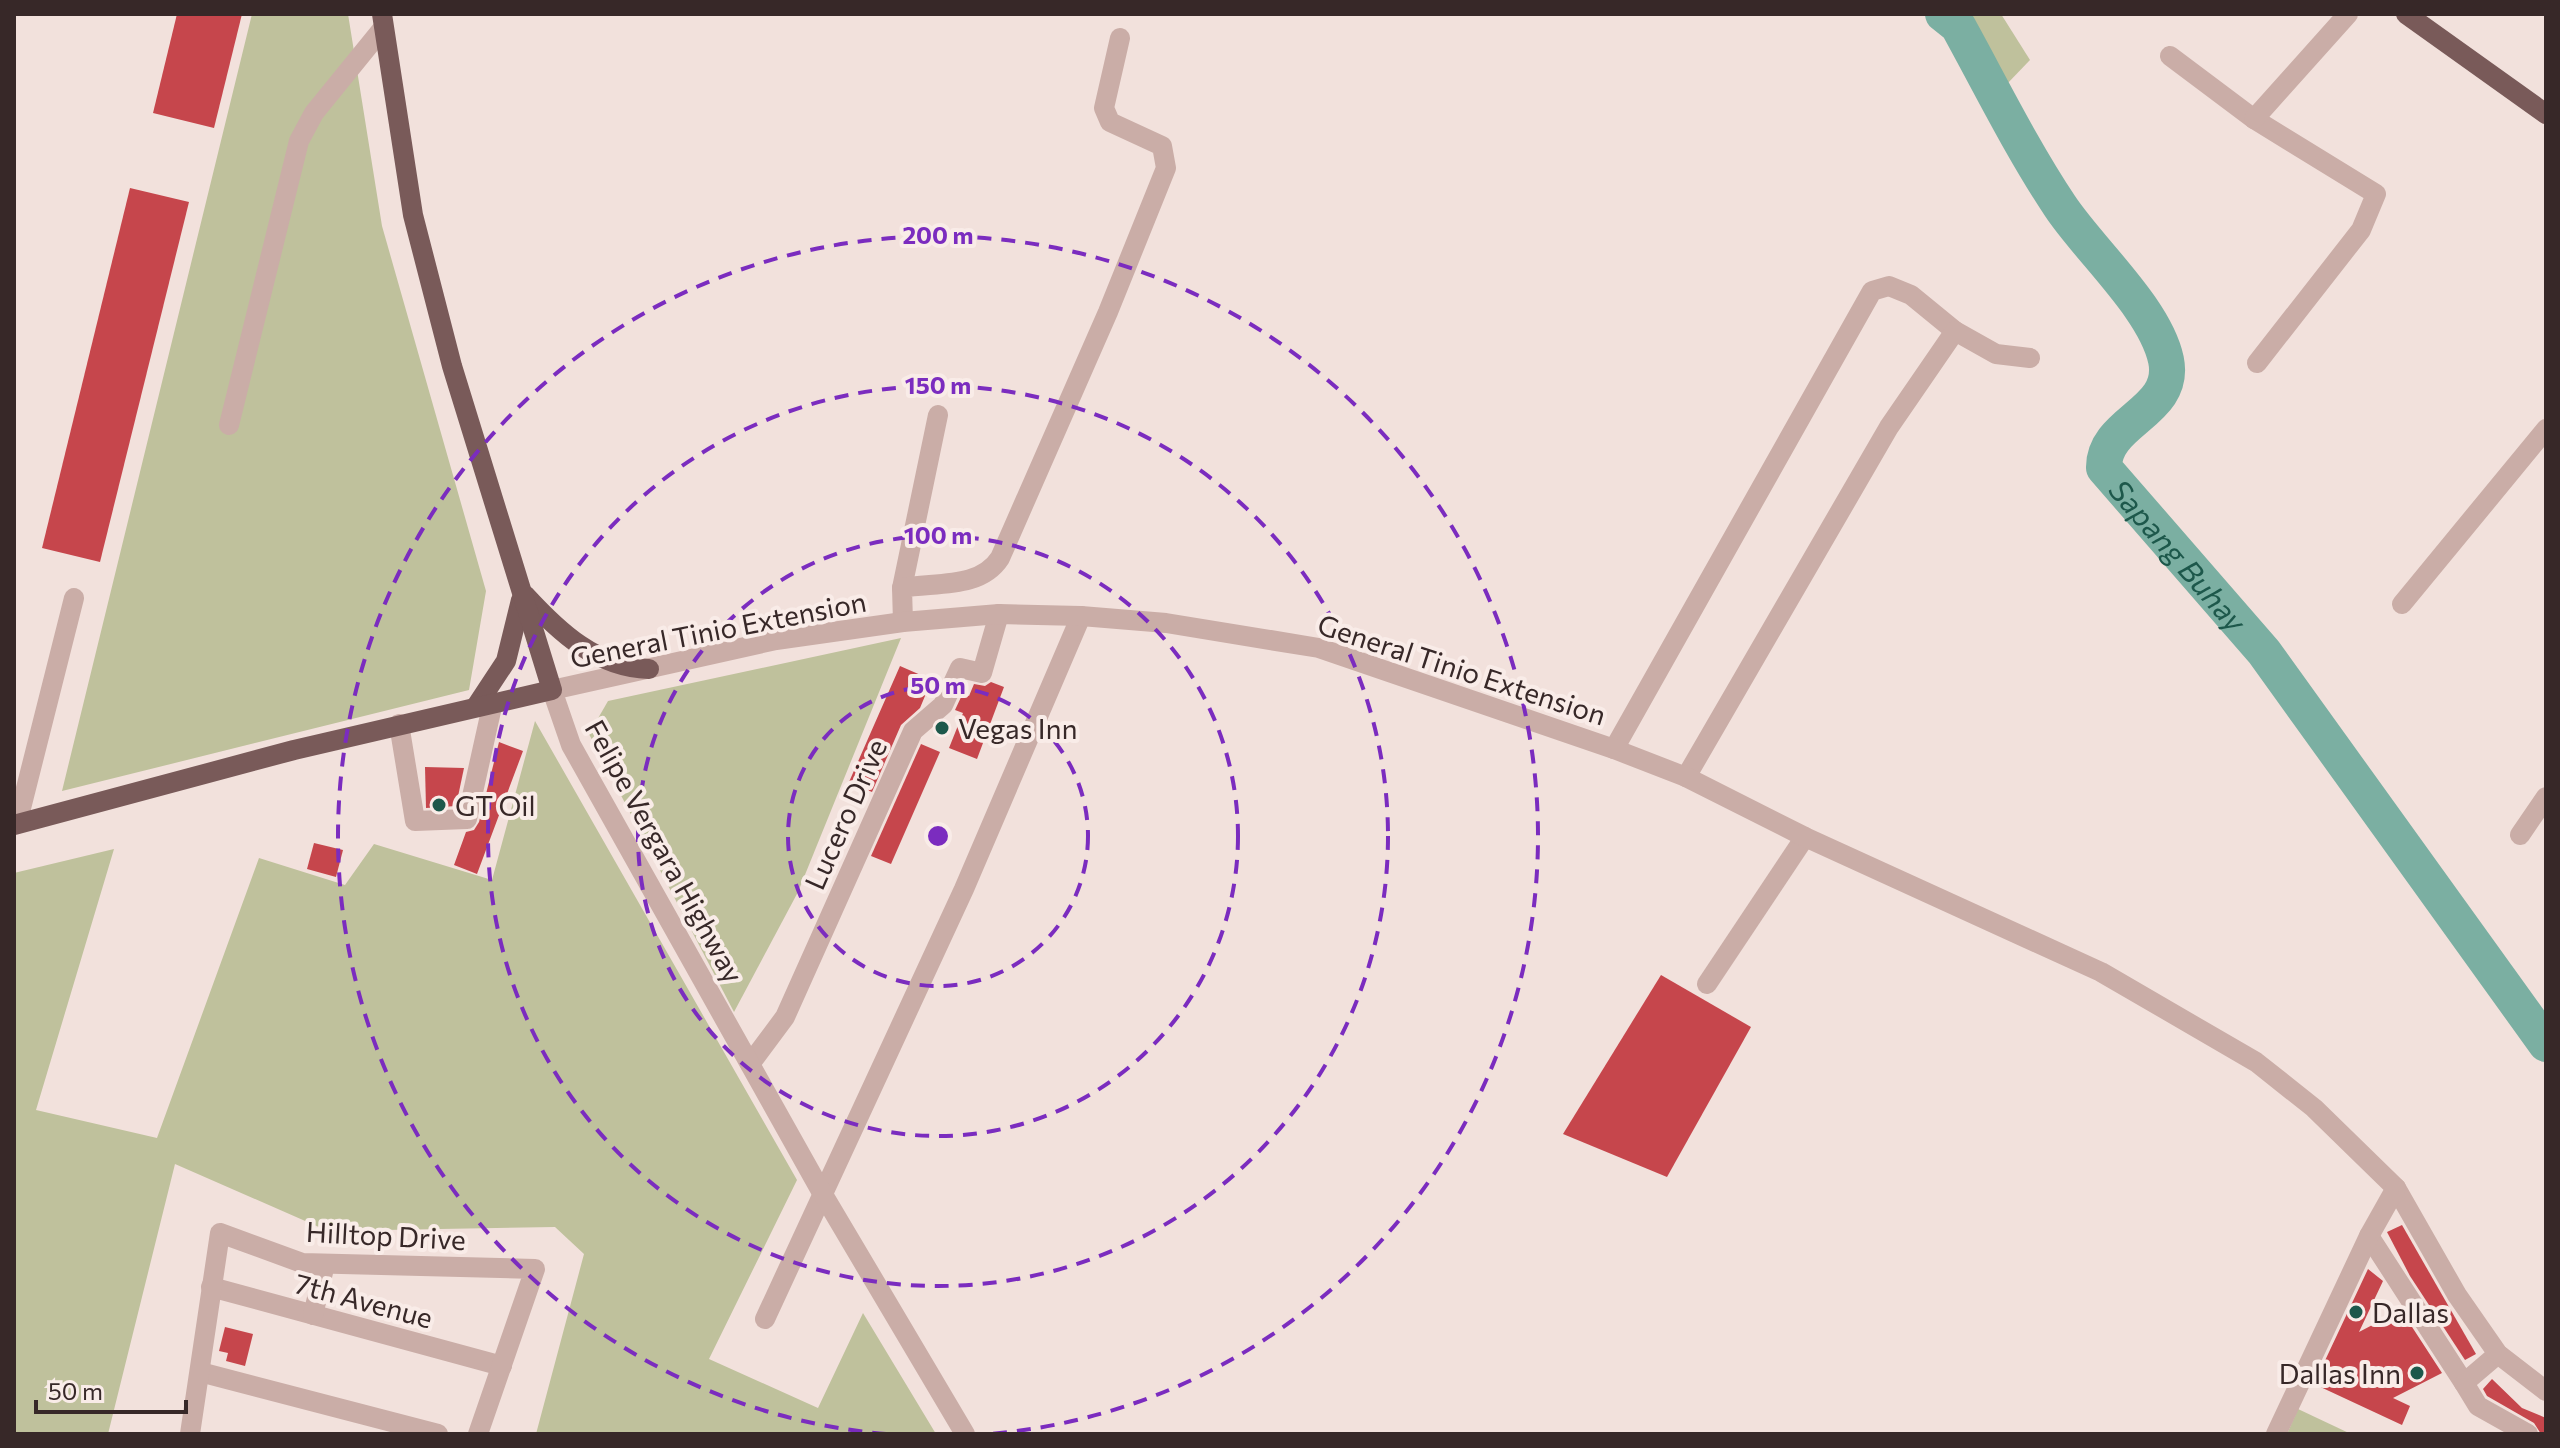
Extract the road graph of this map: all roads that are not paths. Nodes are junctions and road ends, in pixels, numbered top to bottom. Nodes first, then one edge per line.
1 (2348, 14) edge
2 (2406, 14) edge
3 (382, 21) edge
4 (1120, 38) dead end
5 (2170, 56) dead end
6 (2546, 114) edge
7 (2254, 119) junction
8 (1955, 331) junction
9 (2030, 358) dead end
10 (2257, 363) dead end
11 (938, 415) dead end
12 (229, 425) dead end
13 (2546, 429) edge
14 (902, 588) junction
15 (523, 592) junction
16 (74, 598) dead end
17 (2402, 604) dead end
18 (999, 614) junction
19 (1081, 616) junction
20 (903, 622) junction
21 (649, 669) junction
22 (552, 690) junction
23 (485, 704) junction
24 (399, 724) junction
25 (1614, 749) junction
26 (1686, 777) junction
27 (2546, 797) edge
28 (16, 824) edge
29 (2520, 835) dead end
30 (1805, 837) junction
31 (1707, 984) dead end
32 (750, 1064) junction
33 (2396, 1188) junction
34 (821, 1191) junction
35 (2369, 1236) junction
36 (325, 1264) junction
37 (211, 1287) junction
38 (313, 1315) junction
39 (765, 1319) dead end
40 (2498, 1354) junction
41 (502, 1366) junction
42 (200, 1372) junction
43 (2464, 1383) junction
44 (2546, 1391) edge
45 (354, 1424) edge
46 (190, 1434) edge
47 (438, 1434) edge
48 (478, 1434) edge
49 (965, 1434) edge
50 (2276, 1434) edge
51 (2528, 1434) edge

1 - 7 street
2 - 6 main road
3 - 12 street
3 - 15 main road, Felipe Vergara Highway
4 - 14 street
5 - 7 street
7 - 10 street
8 - 9 street
8 - 25 street
8 - 26 street
11 - 14 street
13 - 17 street
14 - 20 street
15 - 21 main road
15 - 22 main road, Felipe Vergara Highway
15 - 23 main road
16 - 28 street
18 - 19 street, General Tinio Extension
18 - 20 street, General Tinio Extension
18 - 32 street, Lucero Drive
19 - 25 street, General Tinio Extension
19 - 34 street
20 - 21 street, General Tinio Extension
21 - 22 street, General Tinio Extension
22 - 23 main road, General Tinio Extension
22 - 32 street, Felipe Vergara Highway
23 - 24 main road, General Tinio Extension
23 - 24 street
24 - 28 main road, General Tinio Extension
25 - 26 street, General Tinio Extension
26 - 30 street, General Tinio Extension
27 - 29 street
30 - 31 street
30 - 33 street, General Tinio Extension
32 - 34 street, Felipe Vergara Highway
33 - 35 street
33 - 40 street, General Tinio Extension
34 - 39 street
34 - 49 street, Felipe Vergara Highway
35 - 43 street
35 - 50 street
36 - 37 street, Hilltop Drive
36 - 38 street
36 - 41 street, Hilltop Drive
37 - 38 street, 7th Avenue
37 - 42 street, Hilltop Drive
38 - 41 street, 7th Avenue
40 - 43 street
40 - 44 street, General Tinio Extension
41 - 48 street, Hilltop Drive
42 - 45 street
42 - 46 street, Hilltop Drive
43 - 51 street
45 - 47 street

